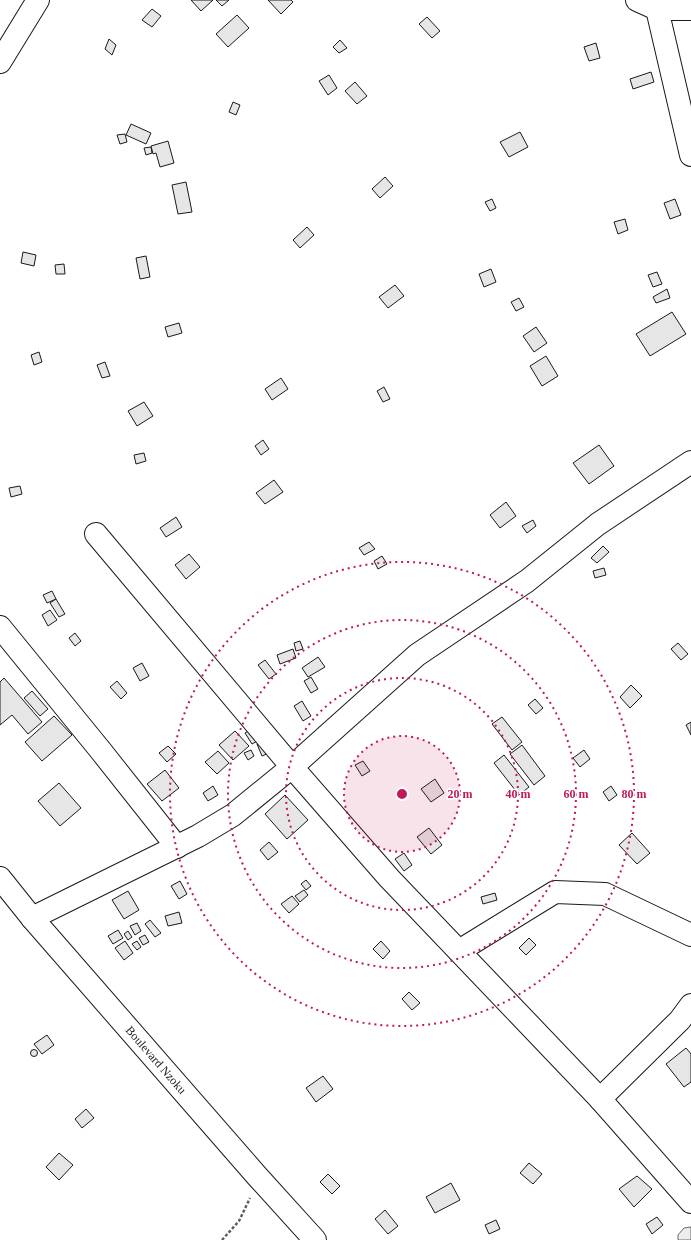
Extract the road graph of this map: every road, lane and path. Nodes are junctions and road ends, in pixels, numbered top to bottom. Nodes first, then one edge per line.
1 (38, 0) edge
2 (637, 0) edge
3 (657, 9) junction
4 (691, 9) edge
5 (0, 62) edge
6 (691, 155) edge
7 (691, 462) edge
8 (96, 534) dead end
9 (0, 627) edge
10 (292, 767) junction
11 (177, 847) junction
12 (0, 878) edge
13 (32, 918) junction
14 (691, 935) edge
15 (459, 951) junction
16 (691, 1005) edge
17 (600, 1099) junction
18 (257, 1176) junction
19 (691, 1202) edge
20 (222, 1240) edge
21 (315, 1240) edge

1 - 5 street
2 - 3 street
3 - 4 street
3 - 6 street
7 - 10 street
8 - 10 street
9 - 11 street
10 - 11 street
10 - 15 street
11 - 13 street
12 - 13 street, Boulevard Nzoku
13 - 18 street, Boulevard Nzoku
14 - 15 street
15 - 17 street
16 - 17 street
17 - 19 street
18 - 20 path
18 - 21 street, Boulevard Nzoku

